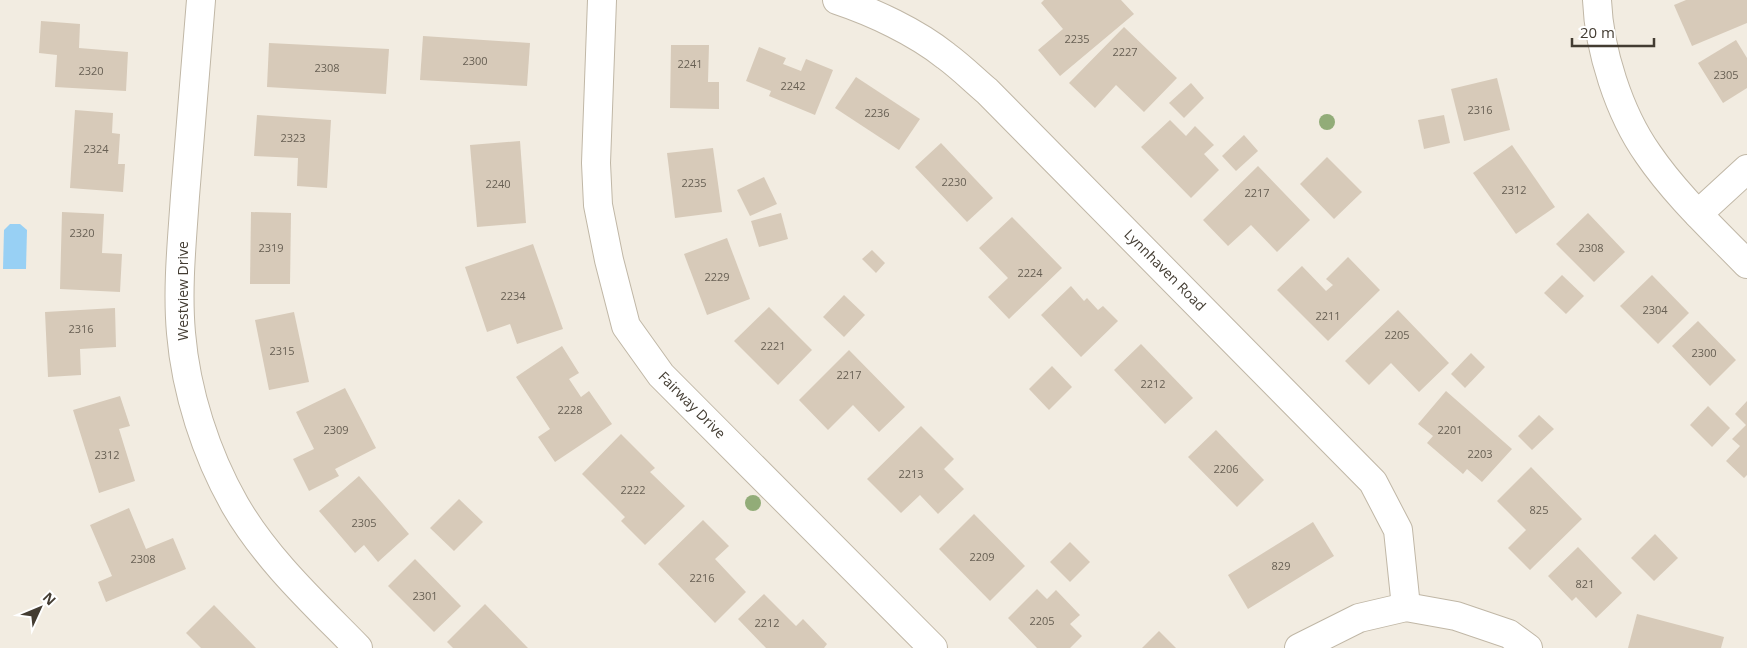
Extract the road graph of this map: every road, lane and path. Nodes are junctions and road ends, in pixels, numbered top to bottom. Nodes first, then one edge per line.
1 (201, 0) edge
2 (602, 0) edge
3 (837, 0) edge
4 (1597, 0) edge
5 (1747, 169) edge
6 (1698, 214) junction
7 (1747, 264) edge
8 (1406, 607) junction
9 (358, 648) edge
10 (933, 648) edge
11 (1299, 648) edge
12 (1528, 648) edge

1 - 9 street, Westview Drive
2 - 10 street, Fairway Drive
3 - 8 street, Lynnhaven Road
4 - 6 street
5 - 6 street
6 - 7 street
8 - 11 street
8 - 12 street

